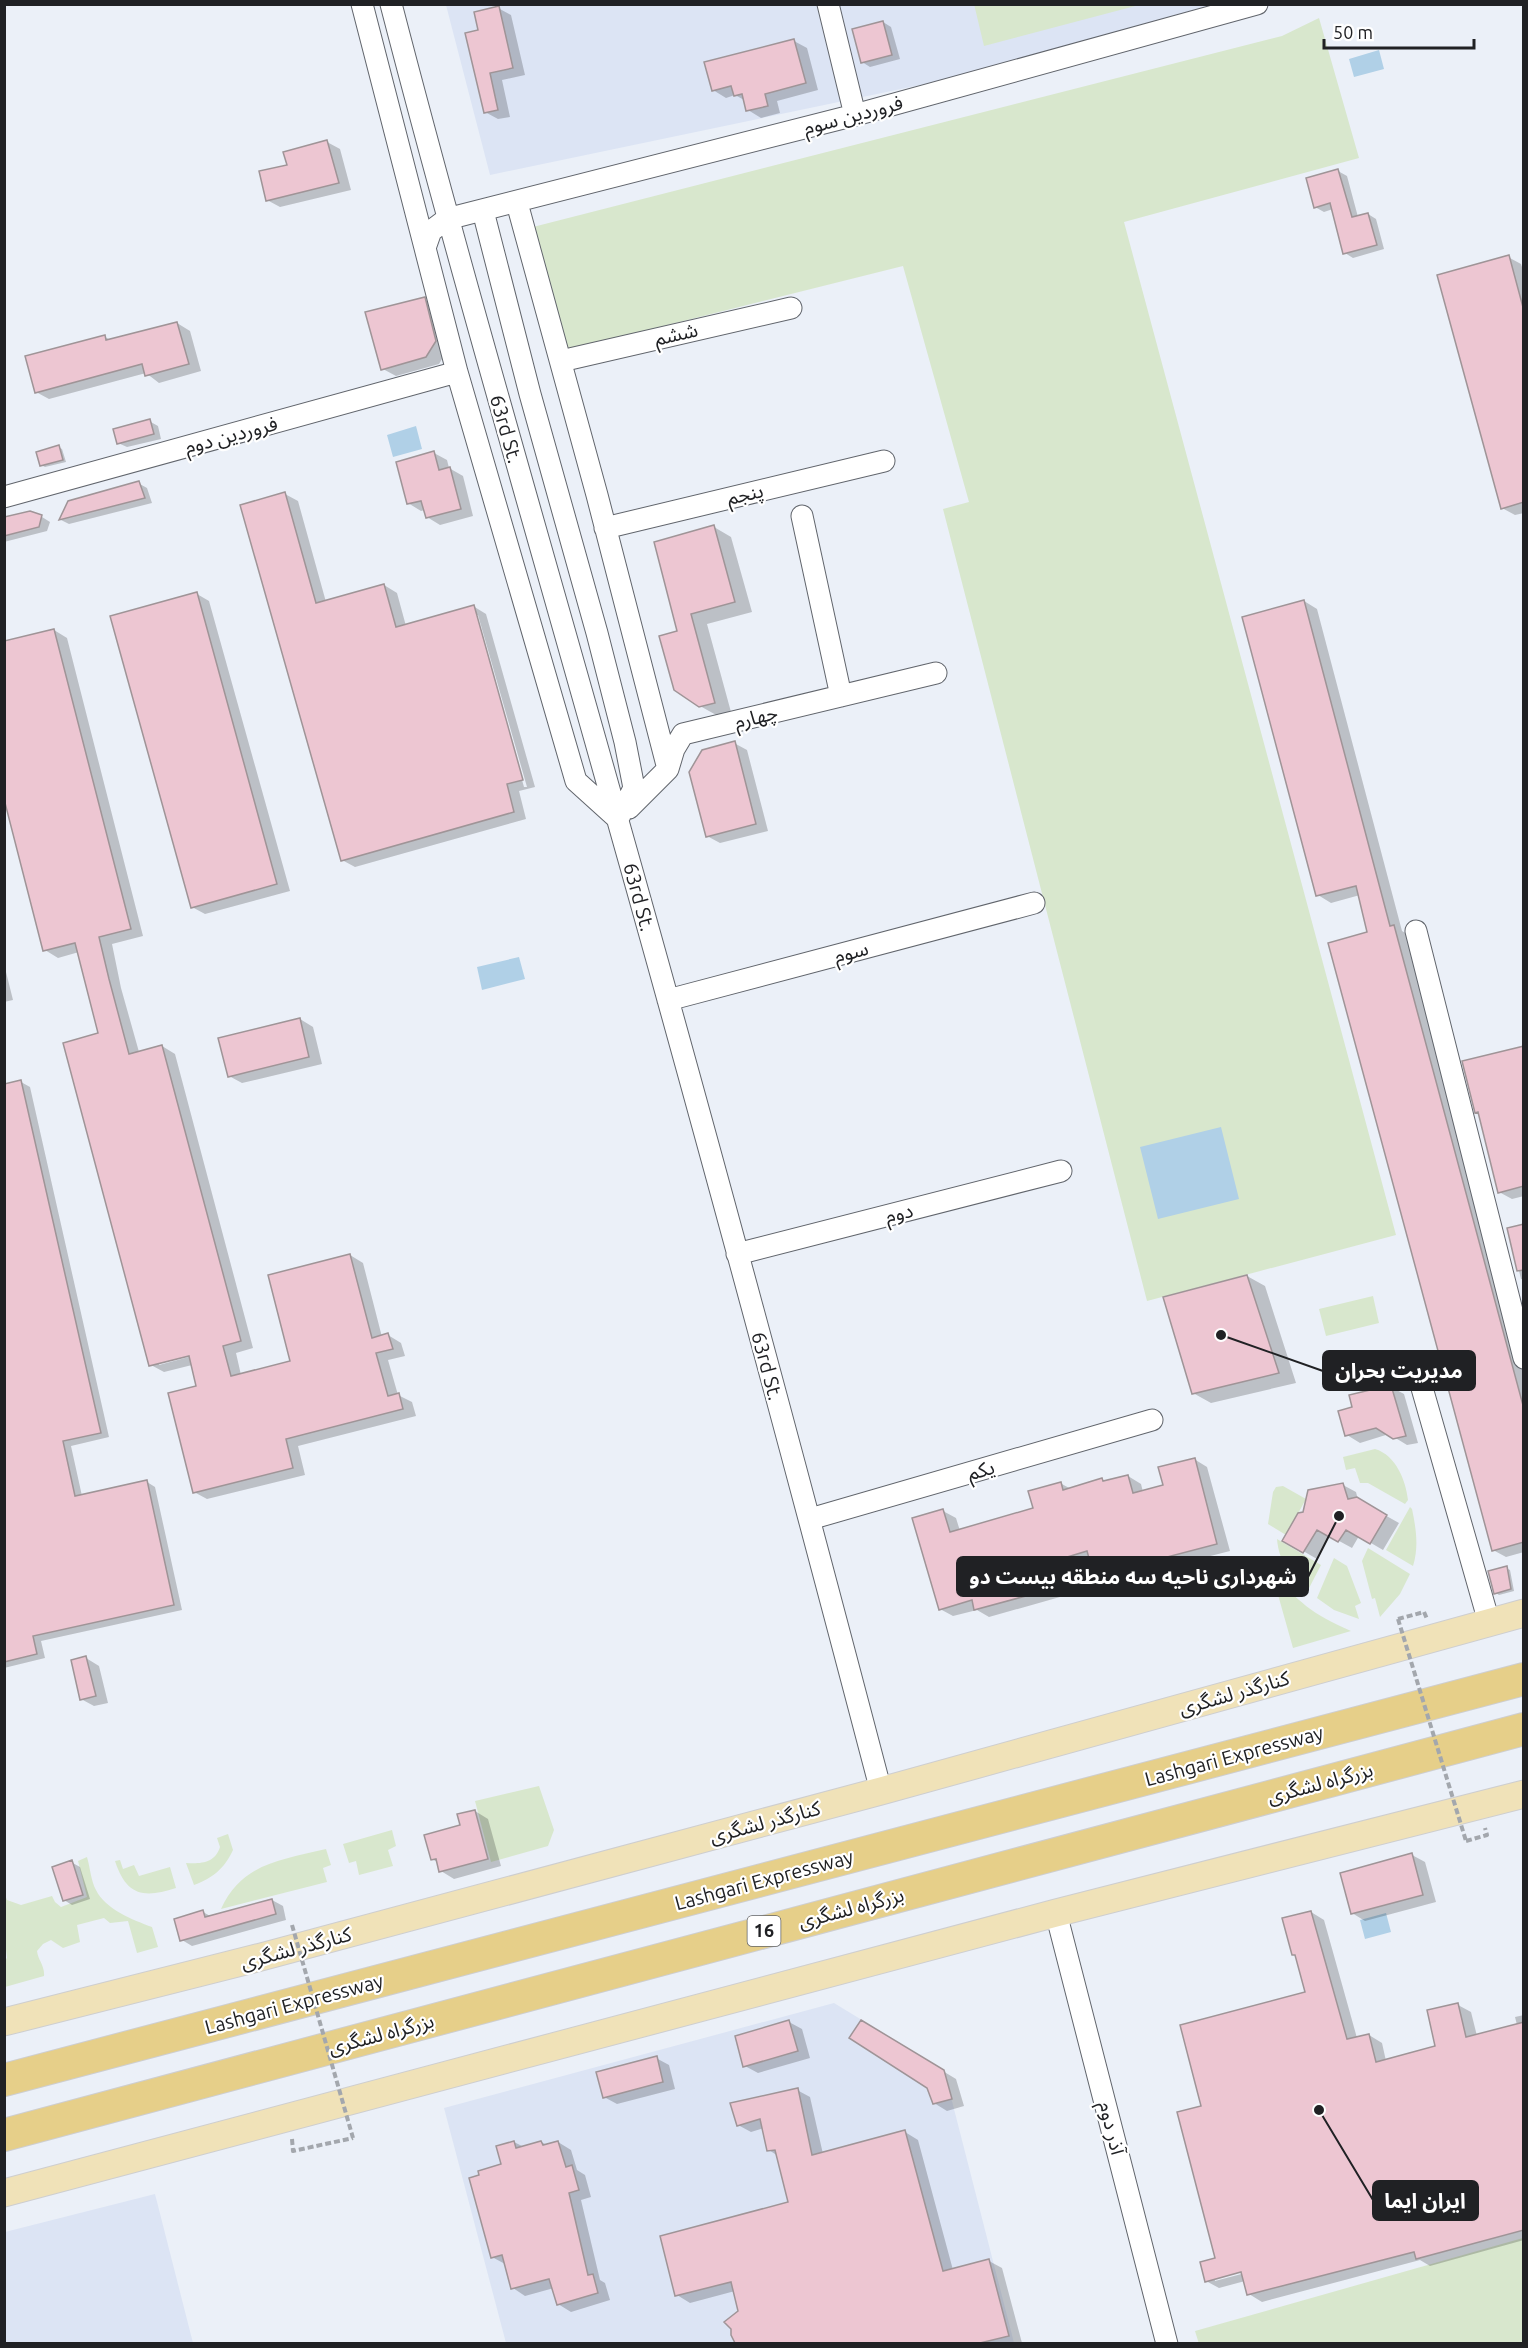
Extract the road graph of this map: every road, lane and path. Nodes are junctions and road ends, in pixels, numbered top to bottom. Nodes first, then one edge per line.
1 (362, 4) edge
2 (391, 4) edge
3 (828, 4) edge
4 (1257, 4) edge
5 (855, 115) junction
6 (517, 203) junction
7 (483, 211) junction
8 (447, 219) junction
9 (425, 248) junction
10 (791, 308) dead end
11 (561, 361) junction
12 (457, 372) junction
13 (884, 461) dead end
14 (4, 497) edge
15 (802, 516) dead end
16 (605, 528) junction
17 (936, 673) dead end
18 (841, 696) junction
19 (668, 769) junction
20 (618, 819) junction
21 (1035, 903) dead end
22 (1416, 932) dead end
23 (668, 1000) junction
24 (1061, 1171) dead end
25 (736, 1254) junction
26 (1524, 1358) edge
27 (1422, 1388) dead end
28 (1152, 1420) dead end
29 (810, 1519) junction
30 (1524, 1613) edge
31 (1429, 1622) dead end
32 (1489, 1622) junction
33 (1524, 1679) edge
34 (1524, 1728) edge
35 (1524, 1743) edge
36 (1419, 1756) junction
37 (881, 1791) junction
38 (1524, 1794) edge
39 (1487, 1835) dead end
40 (1056, 1913) junction
41 (292, 1925) dead end
42 (4, 2022) edge
43 (4, 2080) edge
44 (4, 2135) edge
45 (293, 2151) dead end
46 (4, 2193) edge
47 (1167, 2343) edge

1 - 9 street
2 - 8 street, 63rd St.
3 - 5 street
4 - 5 street, فروردین سوم
5 - 6 street, فروردین سوم
6 - 7 street, فروردین سوم
6 - 11 street
7 - 8 street, فروردین سوم
7 - 20 street
8 - 9 street
8 - 20 street, 63rd St.
9 - 12 street
10 - 11 street, ششم
11 - 16 street
12 - 14 street, فروردین دوم
12 - 20 street
13 - 16 street, پنجم
15 - 18 street
16 - 19 street
17 - 18 street, چهارم
18 - 19 street, چهارم
19 - 20 street, چهارم
20 - 23 street, 63rd St.
21 - 23 street, سوم
22 - 26 street
23 - 25 street, 63rd St.
24 - 25 street, دوم
25 - 29 street, 63rd St.
27 - 32 street
28 - 29 street, یکم
29 - 37 street, 63rd St.
30 - 32 main road, کنارگذر لشگری
31 - 39 path, bridge
32 - 37 main road, کنارگذر لشگری
33 - 43 highway, Lashgari Expressway
34 - 36 highway, بزرگراه لشگری / 16
35 - 36 highway
36 - 44 highway, بزرگراه لشگری / 16
37 - 42 main road, کنارگذر لشگری
38 - 40 main road
40 - 46 main road
40 - 47 street, آذر دوم
41 - 45 path, bridge

